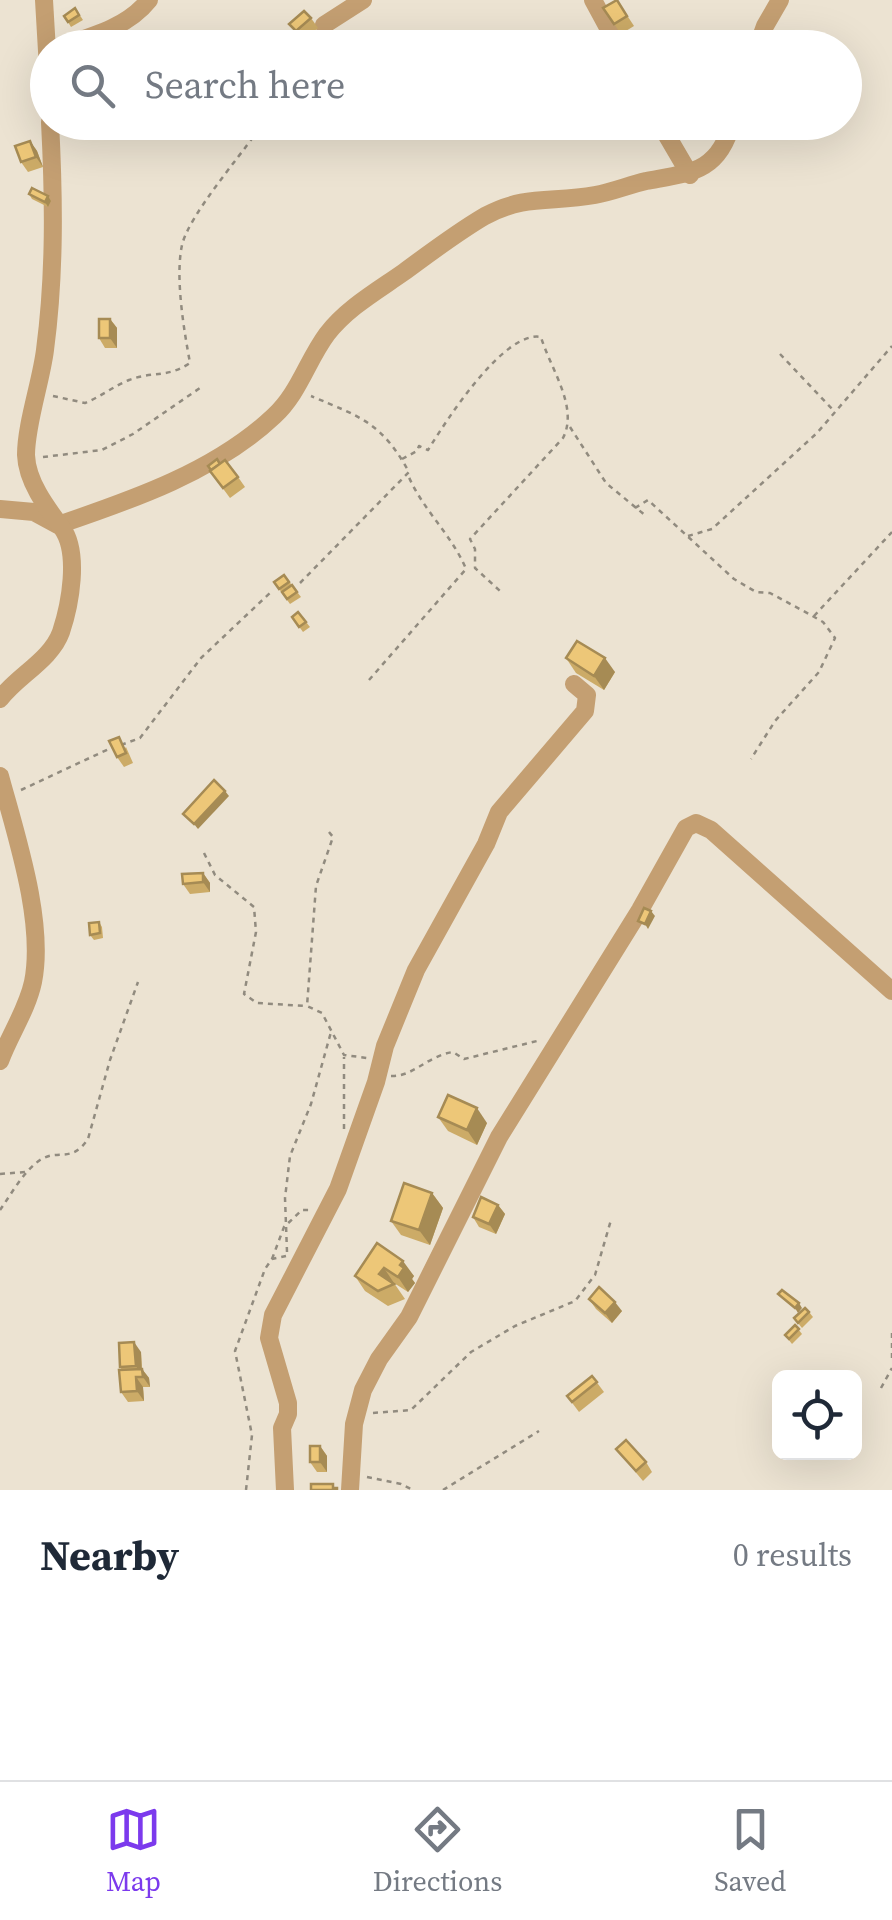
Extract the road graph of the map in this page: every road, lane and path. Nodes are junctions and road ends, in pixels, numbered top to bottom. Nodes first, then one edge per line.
1 (44, 0) edge
2 (150, 0) edge
3 (363, 0) edge
4 (593, 0) edge
5 (780, 0) edge
6 (324, 24) dead end
7 (46, 30) edge
8 (105, 30) edge
9 (609, 30) edge
10 (763, 30) edge
11 (51, 140) edge
12 (252, 140) edge
13 (670, 140) edge
14 (725, 140) edge
15 (690, 174) junction
16 (892, 346) edge
17 (780, 354) dead end
18 (200, 388) dead end
19 (296, 390) junction
20 (38, 391) junction
21 (835, 412) junction
22 (569, 425) junction
23 (402, 459) junction
24 (27, 460) junction
25 (407, 473) junction
26 (635, 508) junction
27 (0, 509) edge
28 (646, 516) dead end
29 (58, 525) junction
30 (892, 532) edge
31 (687, 536) junction
32 (300, 583) dead end
33 (500, 591) dead end
34 (271, 592) dead end
35 (813, 616) junction
36 (369, 680) dead end
37 (574, 684) dead end
38 (0, 699) edge
39 (751, 759) dead end
40 (0, 776) edge
41 (5, 796) junction
42 (328, 832) dead end
43 (204, 853) dead end
44 (138, 982) dead end
45 (892, 991) edge
46 (307, 1006) junction
47 (9, 1021) edge
48 (331, 1031) junction
49 (557, 1041) junction
50 (344, 1055) junction
51 (0, 1061) edge
52 (380, 1065) junction
53 (344, 1137) dead end
54 (27, 1172) junction
55 (0, 1174) edge
56 (0, 1210) edge
57 (326, 1211) junction
58 (611, 1220) dead end
59 (284, 1227) junction
60 (288, 1256) junction
61 (272, 1259) junction
62 (293, 1276) junction
63 (892, 1333) edge
64 (892, 1365) edge
65 (881, 1388) dead end
66 (357, 1411) junction
67 (540, 1430) dead end
68 (350, 1482) edge
69 (246, 1490) edge
70 (286, 1490) edge
71 (413, 1490) edge
72 (443, 1490) edge

1 - 7 street
2 - 8 street
3 - 6 street
4 - 9 street
5 - 10 street
11 - 20 street
12 - 20 path
13 - 15 street
14 - 15 street
15 - 19 street
16 - 21 path
17 - 21 path
18 - 24 path
19 - 23 path
19 - 29 street
20 - 24 street
21 - 31 path
22 - 23 path
22 - 26 path
22 - 33 path
23 - 25 path
24 - 29 street
25 - 32 path
25 - 36 path
26 - 28 path
26 - 31 path
27 - 29 street
29 - 38 street
30 - 35 path
31 - 35 path
34 - 41 path
35 - 39 path
37 - 52 street
40 - 41 street
41 - 47 street
42 - 46 path
43 - 46 path
44 - 54 path
45 - 49 street
46 - 48 path
47 - 51 street
48 - 50 path
48 - 59 path
49 - 52 path
49 - 66 street
50 - 52 path
50 - 53 path
52 - 57 street
54 - 55 path
54 - 56 path
57 - 59 path
57 - 62 street
58 - 66 path
59 - 60 path
59 - 61 path
60 - 61 path
60 - 62 path
61 - 69 path
62 - 70 street
63 - 64 path
64 - 65 path
66 - 68 street
67 - 72 path
68 - 71 path

